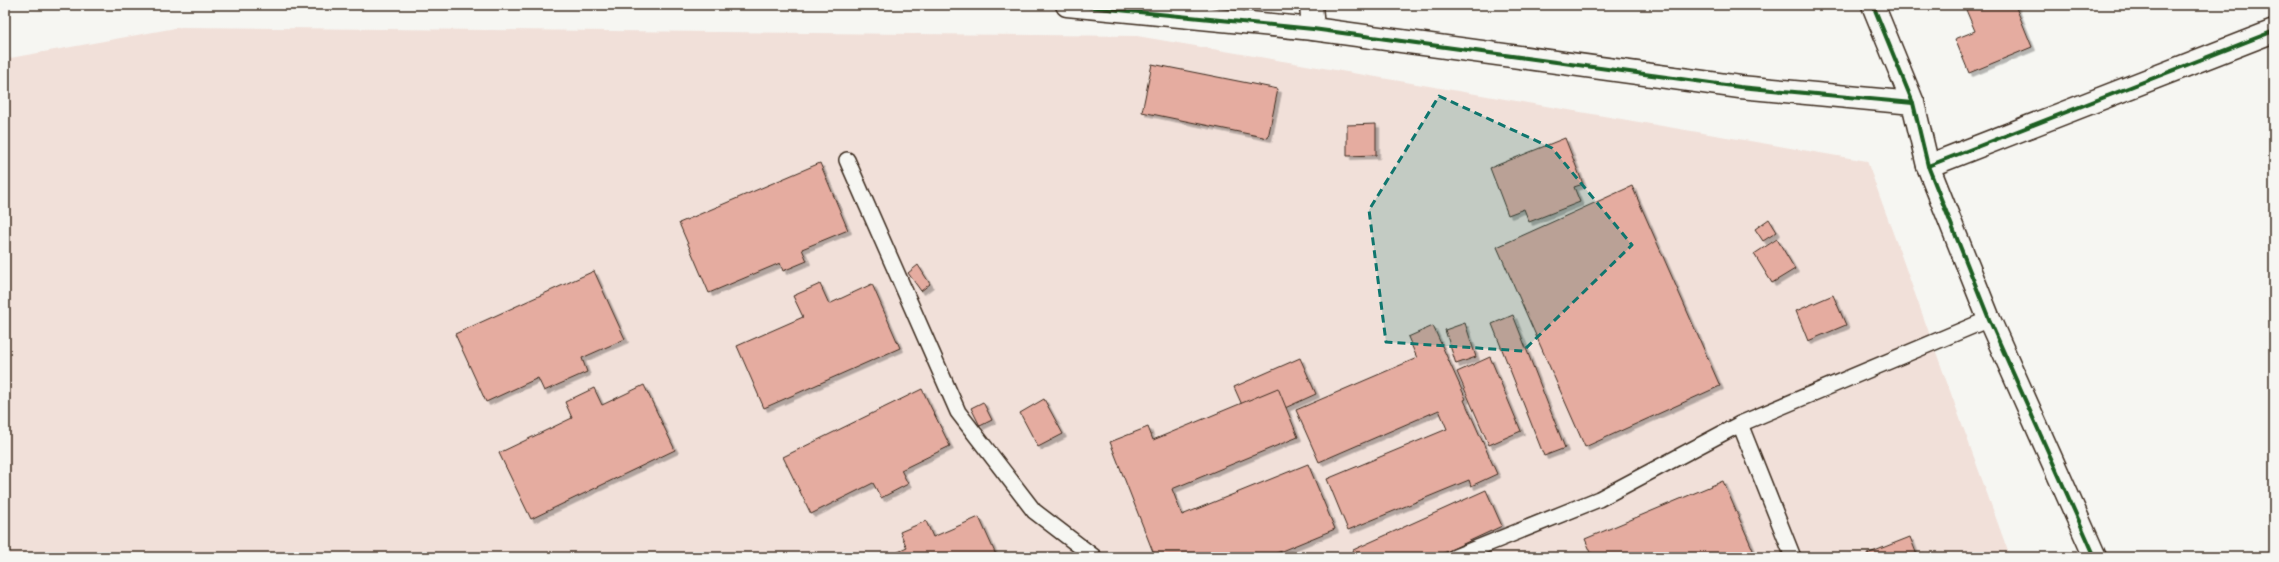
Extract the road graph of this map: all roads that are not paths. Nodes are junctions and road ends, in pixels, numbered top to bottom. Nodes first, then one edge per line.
1 (1067, 5) edge
2 (1311, 5) edge
3 (1873, 5) edge
4 (1313, 29) junction
5 (2274, 31) edge
6 (1913, 103) junction
7 (847, 160) dead end
8 (1928, 166) junction
9 (1989, 319) junction
10 (1740, 424) junction
11 (1094, 557) edge
12 (1456, 557) edge
13 (1793, 557) edge
14 (2095, 557) edge

1 - 4 street
2 - 4 street
3 - 6 street
4 - 6 street
5 - 8 street
6 - 8 street
7 - 11 lane
8 - 9 street
9 - 10 lane
9 - 14 street
10 - 12 lane
10 - 13 lane

